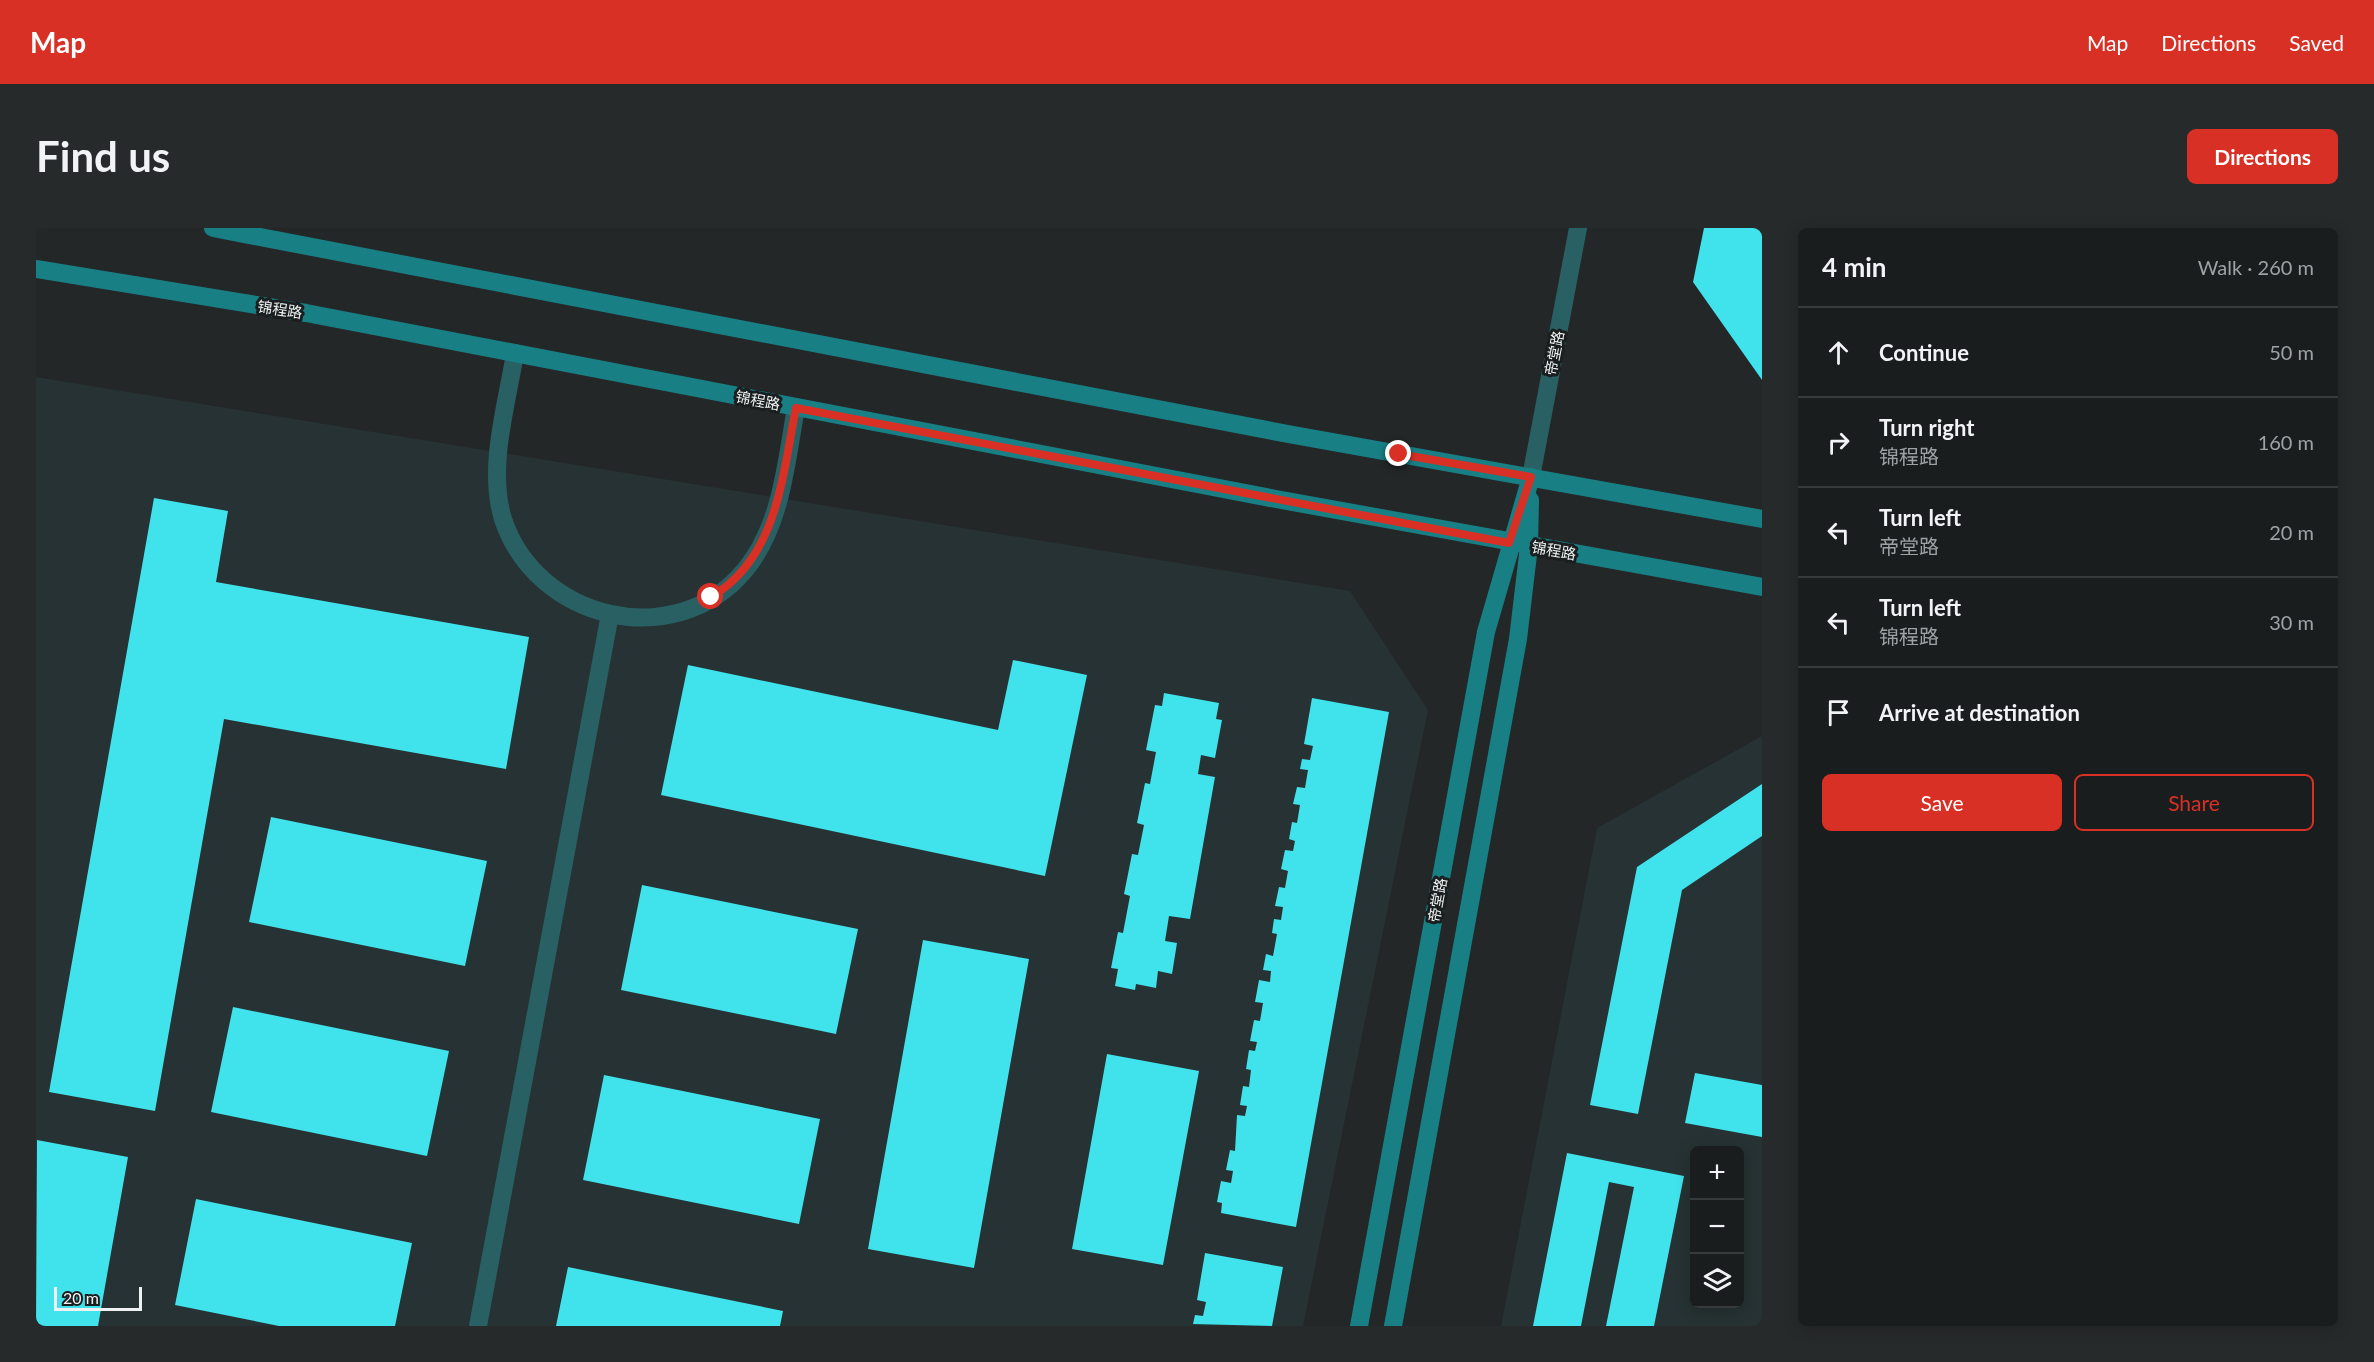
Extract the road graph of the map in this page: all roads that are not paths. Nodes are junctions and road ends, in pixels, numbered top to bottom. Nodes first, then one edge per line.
1 (213, 228) edge
2 (1578, 228) edge
3 (36, 269) edge
4 (515, 353) junction
5 (796, 408) junction
6 (1531, 477) junction
7 (1762, 519) edge
8 (1509, 543) junction
9 (1529, 546) junction
10 (1762, 588) edge
11 (610, 614) junction
12 (477, 1326) edge
13 (1359, 1326) edge
14 (1393, 1326) edge

1 - 6 main road
2 - 6 street, 帝堂路
3 - 4 main road, 锦程路
4 - 5 main road, 锦程路
4 - 11 street
5 - 8 main road, 锦程路
5 - 11 street
6 - 7 main road
6 - 8 main road, 帝堂路
6 - 9 main road, 帝堂路
8 - 9 main road, 锦程路
8 - 13 main road, 帝堂路
9 - 10 main road, 锦程路
9 - 14 main road, 帝堂路
11 - 12 street

